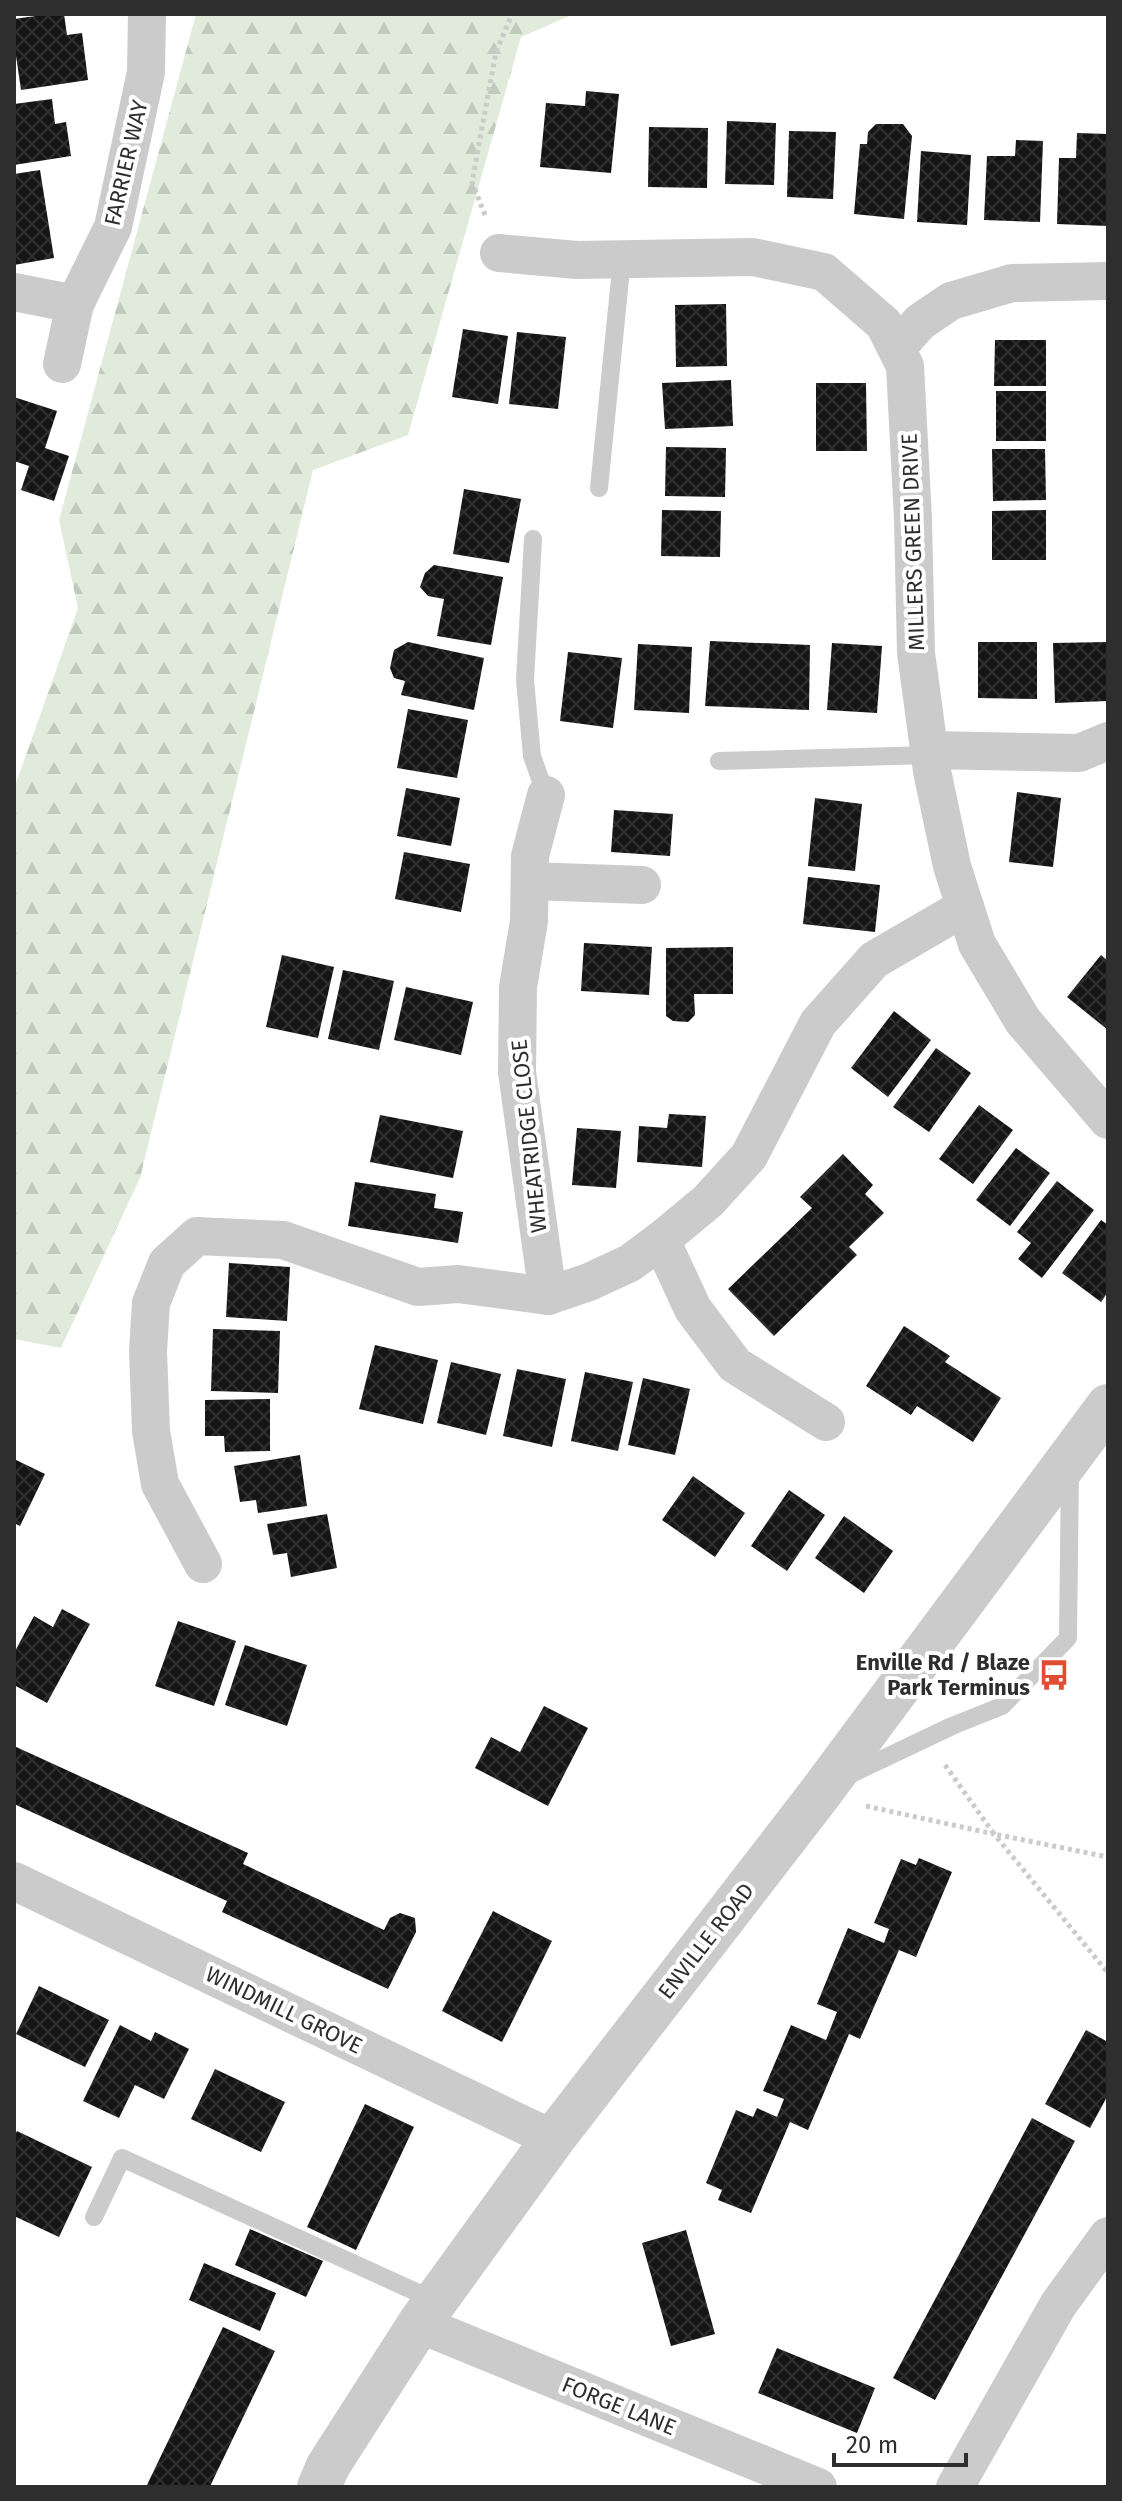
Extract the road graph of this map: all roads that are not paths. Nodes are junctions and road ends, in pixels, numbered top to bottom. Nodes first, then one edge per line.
1 (147, 14) edge
2 (499, 253) road end
3 (622, 259) junction
4 (1108, 281) edge
5 (14, 292) edge
6 (75, 304) junction
7 (897, 348) junction
8 (62, 364) dead end
9 (599, 488) dead end
10 (533, 539) dead end
11 (1108, 741) edge
12 (930, 753) junction
13 (719, 761) dead end
14 (546, 795) joint
15 (530, 881) junction
16 (642, 885) dead end
17 (965, 907) junction
18 (1108, 1120) edge
19 (661, 1240) junction
20 (548, 1296) junction
21 (1108, 1406) edge
22 (826, 1422) dead end
23 (1070, 1458) junction
24 (203, 1564) dead end
25 (818, 1796) junction
26 (14, 1881) edge
27 (553, 2139) junction
28 (94, 2217) dead end
29 (1108, 2236) edge
30 (428, 2313) junction
31 (319, 2487) edge
32 (818, 2487) edge
33 (955, 2487) edge

1 - 6 street, FARRIER WAY
2 - 3 street, MILLERS GREEN DRIVE
3 - 7 street, MILLERS GREEN DRIVE
3 - 9 lane
4 - 7 street
5 - 6 street
6 - 8 street, FARRIER WAY
7 - 12 street, MILLERS GREEN DRIVE
10 - 14 lane
11 - 12 street
12 - 13 lane
12 - 17 street, MILLERS GREEN DRIVE
14 - 15 street, WHEATRIDGE CLOSE
15 - 16 street
15 - 20 street, WHEATRIDGE CLOSE
17 - 18 street, MILLERS GREEN DRIVE
17 - 19 street
19 - 20 street
19 - 22 street
20 - 24 street
21 - 23 street, ENVILLE ROAD
23 - 25 street, ENVILLE ROAD
23 - 25 lane
25 - 27 street, ENVILLE ROAD
26 - 27 street, WINDMILL GROVE
27 - 30 street, ENVILLE ROAD
28 - 30 lane
29 - 33 street
30 - 31 street, ENVILLE ROAD
30 - 32 street, FORGE LANE

